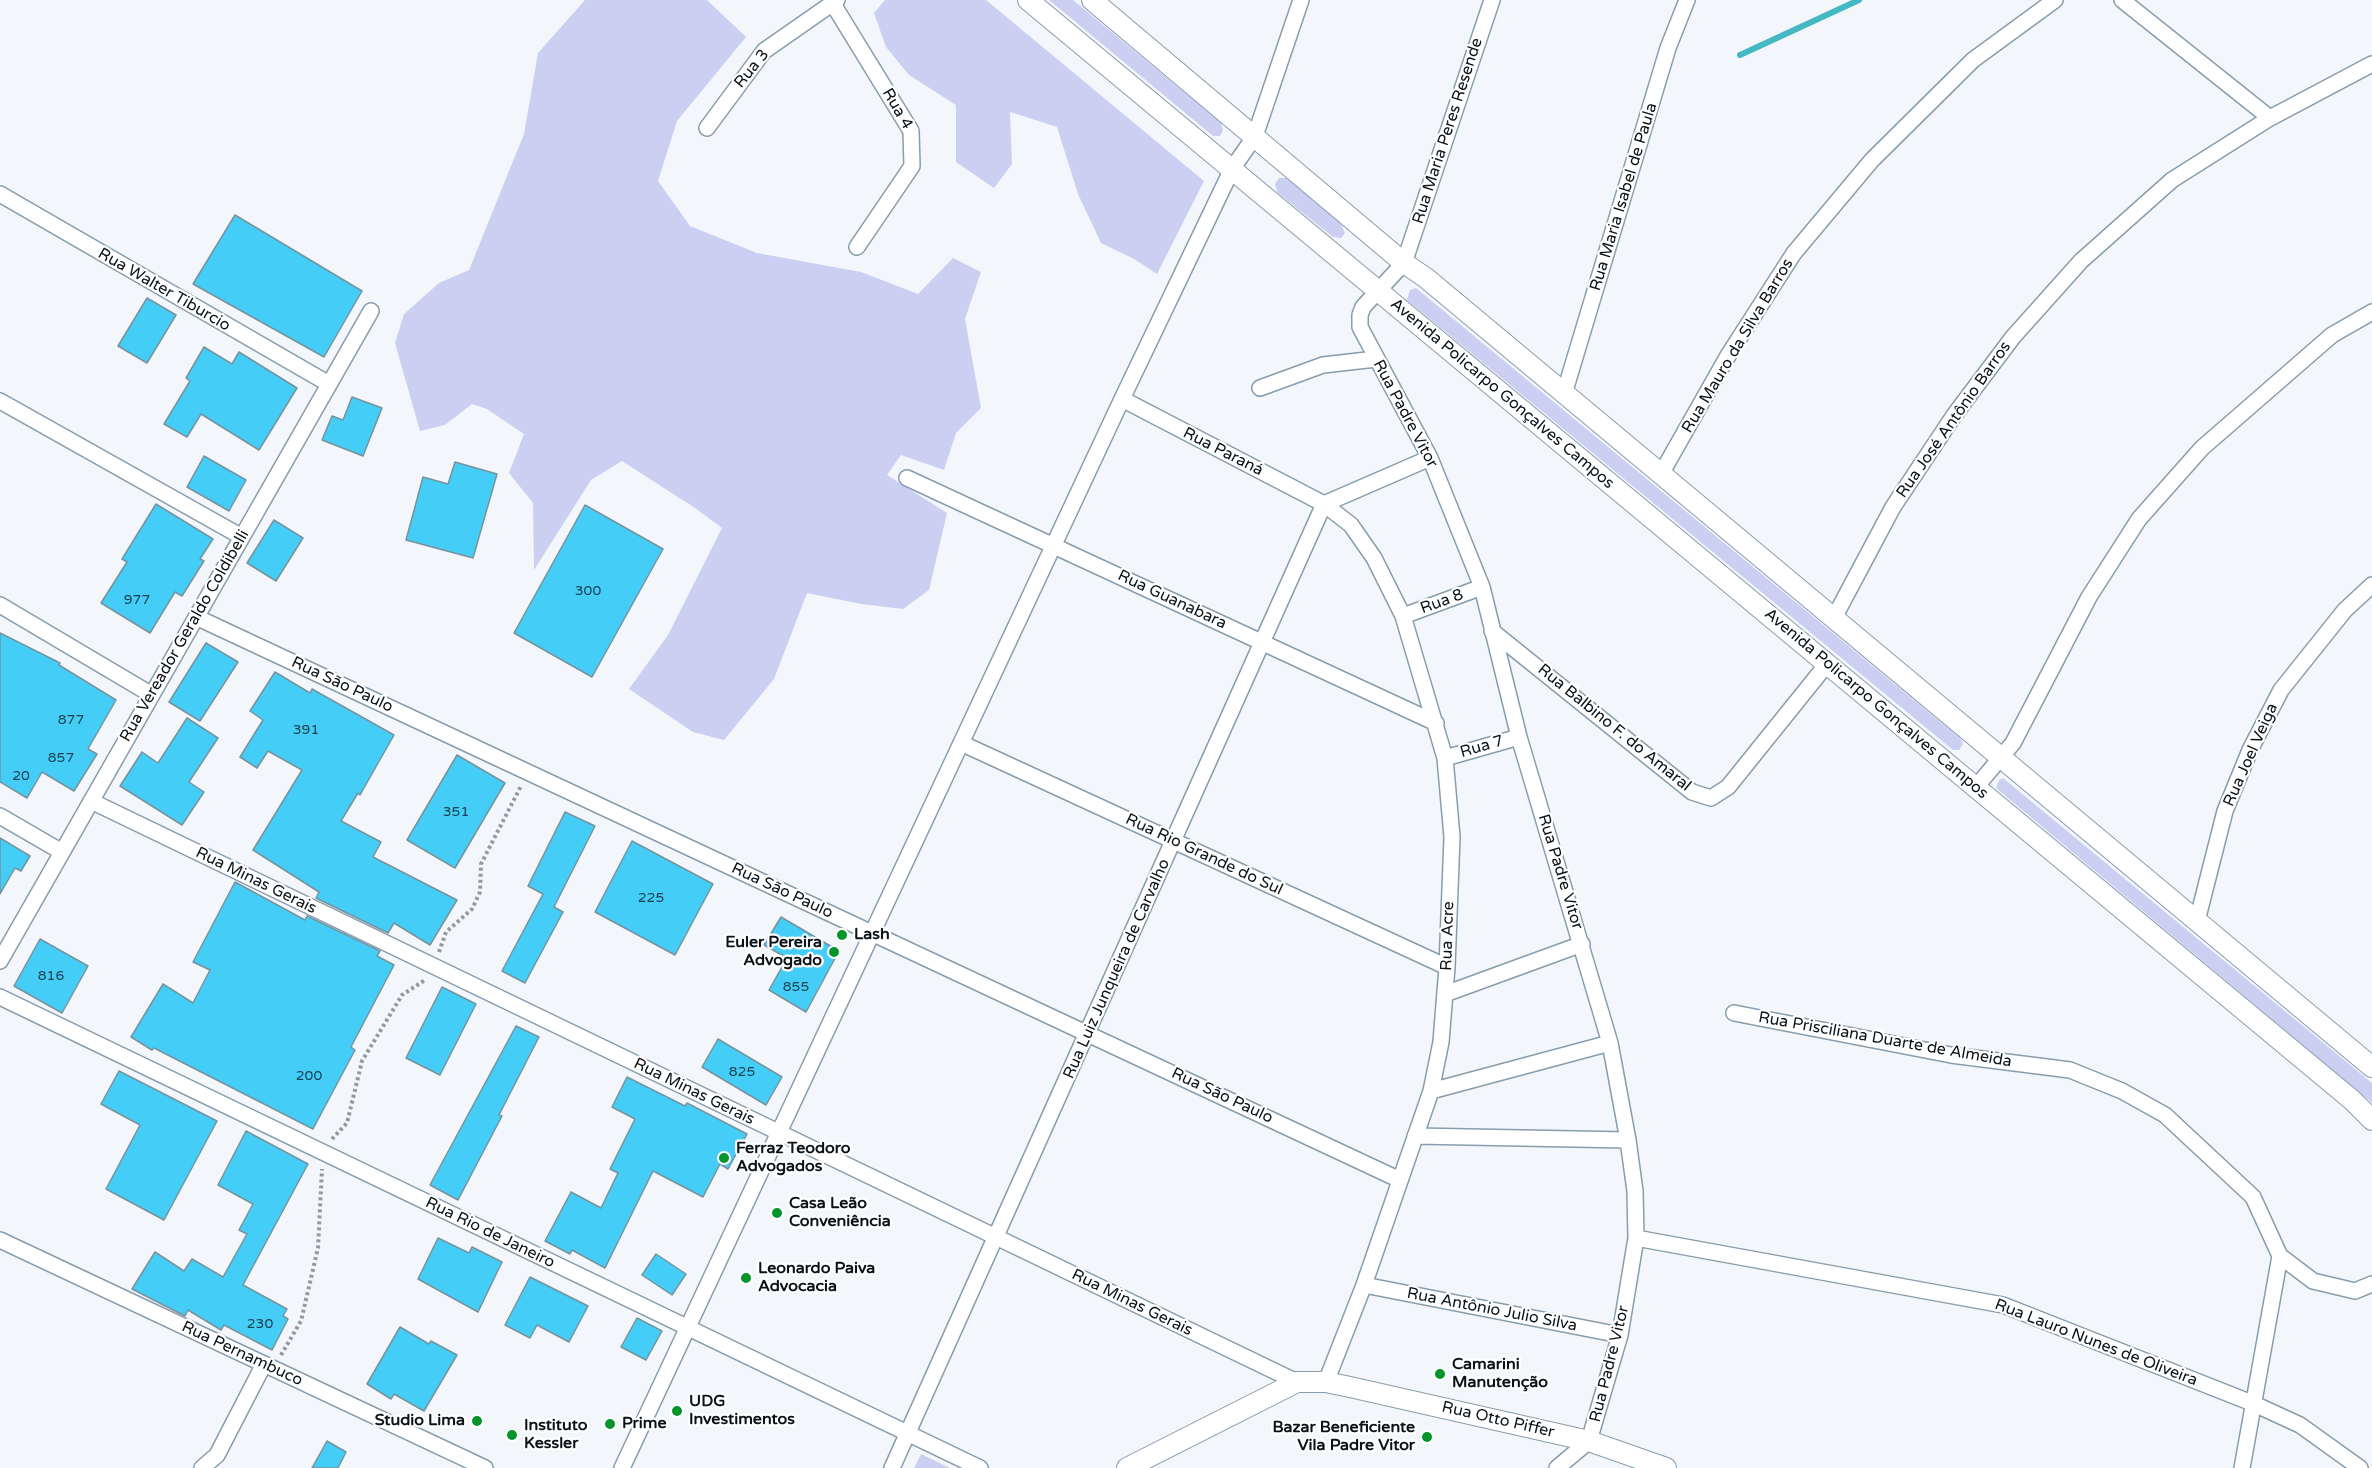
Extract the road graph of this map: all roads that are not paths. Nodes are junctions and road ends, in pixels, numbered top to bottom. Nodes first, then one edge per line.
1 (1028, 0) edge
2 (1301, 0) edge
3 (1491, 0) edge
4 (1686, 0) edge
5 (2055, 0) edge
6 (2122, 0) edge
7 (1096, 1) edge
8 (835, 2) edge
9 (2372, 64) edge
10 (2270, 118) junction
11 (707, 128) dead end
12 (1256, 136) junction
13 (1232, 169) junction
14 (0, 194) edge
15 (856, 247) dead end
16 (1404, 263) junction
17 (1378, 291) junction
18 (371, 311) dead end
19 (2372, 312) edge
20 (1376, 359) junction
21 (329, 384) junction
22 (1260, 388) dead end
23 (1564, 394) junction
24 (1122, 399) junction
25 (0, 401) edge
26 (1430, 458) junction
27 (1661, 474) junction
28 (907, 478) dead end
29 (1324, 504) junction
30 (242, 537) junction
31 (1054, 544) junction
32 (2372, 585) edge
33 (1482, 587) junction
34 (0, 605) edge
35 (1403, 616) junction
36 (196, 617) junction
37 (1834, 618) junction
38 (1492, 631) junction
39 (1263, 642) junction
40 (1827, 664) junction
41 (152, 695) junction
42 (1436, 723) junction
43 (1519, 737) junction
44 (961, 743) junction
45 (2001, 757) junction
46 (1445, 758) junction
47 (1976, 787) junction
48 (91, 801) junction
49 (0, 816) edge
50 (1174, 841) junction
51 (63, 852) junction
52 (2197, 921) junction
53 (872, 933) junction
54 (1582, 944) junction
55 (0, 962) edge
56 (1447, 967) junction
57 (1445, 994) junction
58 (0, 997) edge
59 (1734, 1013) dead end
60 (1088, 1034) junction
61 (1610, 1043) junction
62 (2372, 1066) edge
63 (1431, 1091) junction
64 (2372, 1120) edge
65 (779, 1132) junction
66 (1415, 1136) junction
67 (1628, 1140) junction
68 (1400, 1180) junction
69 (997, 1238) junction
70 (1636, 1238) junction
71 (0, 1240) edge
72 (2280, 1256) junction
73 (2372, 1284) edge
74 (1364, 1285) junction
75 (687, 1328) junction
76 (1620, 1335) junction
77 (268, 1366) junction
78 (1297, 1382) junction
79 (1326, 1382) junction
80 (2252, 1403) junction
81 (909, 1434) junction
82 (1589, 1441) junction
83 (202, 1468) edge
84 (485, 1468) edge
85 (622, 1468) edge
86 (892, 1468) edge
87 (980, 1468) edge
88 (1127, 1468) edge
89 (1557, 1468) edge
90 (1666, 1468) edge
91 (2241, 1468) edge
92 (2360, 1468) edge

1 - 13 street, Avenida Policarpo Gonçalves Campos
2 - 12 street
3 - 16 street, Rua Maria Peres Resende
4 - 23 street, Rua Maria Isabel de Paula
5 - 27 street, Rua Mauro da Silva Barros
6 - 10 street
7 - 12 street
8 - 11 street, Rua 3
8 - 15 street, Rua 4
9 - 10 street, Rua José Antônio Barros
10 - 37 street, Rua José Antônio Barros
12 - 13 street
12 - 16 street
13 - 17 street, Avenida Policarpo Gonçalves Campos
13 - 24 street
14 - 21 street, Rua Walter Tiburcio
16 - 17 street
16 - 23 street
17 - 20 street, Rua Padre Vitor
17 - 40 street, Avenida Policarpo Gonçalves Campos
18 - 21 street, Rua Vereador Geraldo Coldibelli
19 - 45 street
20 - 22 street
20 - 26 street, Rua Padre Vitor
21 - 30 street, Rua Vereador Geraldo Coldibelli
23 - 27 street
24 - 29 street, Rua Paraná
24 - 31 street
25 - 30 street
26 - 29 street
26 - 33 street, Rua Padre Vitor
27 - 37 street
28 - 31 street, Rua Guanabara
29 - 35 street, Rua Acre
29 - 39 street, Rua Luiz Junqueira de Carvalho
30 - 36 street, Rua Vereador Geraldo Coldibelli
31 - 39 street, Rua Guanabara
31 - 44 street
32 - 52 street, Rua Joel Veiga
33 - 35 street, Rua 8
33 - 38 street, Rua Padre Vitor
34 - 41 street
35 - 42 street, Rua Acre
36 - 41 street, Rua Vereador Geraldo Coldibelli
36 - 53 street, Rua São Paulo
37 - 45 street
38 - 40 street, Rua Balbino F. do Amaral
38 - 43 street, Rua Padre Vitor
39 - 42 street, Rua Guanabara
39 - 50 street, Rua Luiz Junqueira de Carvalho
40 - 47 street, Avenida Policarpo Gonçalves Campos
41 - 48 street, Rua Vereador Geraldo Coldibelli
42 - 46 street, Rua Acre
43 - 46 street, Rua 7
43 - 54 street, Rua Padre Vitor
44 - 50 street, Rua Rio Grande do Sul
44 - 53 street
45 - 47 street
45 - 52 street
46 - 56 street, Rua Acre
47 - 64 street, Avenida Policarpo Gonçalves Campos
48 - 51 street, Rua Vereador Geraldo Coldibelli
48 - 65 street, Rua Minas Gerais
49 - 51 street
50 - 56 street, Rua Rio Grande do Sul
50 - 60 street, Rua Luiz Junqueira de Carvalho
51 - 55 street, Rua Vereador Geraldo Coldibelli
52 - 62 street
53 - 60 street, Rua São Paulo
53 - 65 street
54 - 57 street
54 - 61 street, Rua Padre Vitor
56 - 57 street, Rua Acre
57 - 63 street, Rua Acre
58 - 75 street, Rua Rio de Janeiro
59 - 72 street, Rua Prisciliana Duarte de Almeida
60 - 68 street, Rua São Paulo
60 - 69 street, Rua Luiz Junqueira de Carvalho
61 - 63 street
61 - 67 street, Rua Padre Vitor
63 - 66 street, Rua Acre
65 - 69 street, Rua Minas Gerais
65 - 75 street
66 - 67 street
66 - 68 street, Rua Acre
67 - 70 street, Rua Padre Vitor
68 - 74 street, Rua Acre
69 - 78 street, Rua Minas Gerais
69 - 81 street, Rua Luiz Junqueira de Carvalho
70 - 76 street, Rua Padre Vitor
70 - 80 street, Rua Lauro Nunes de Oliveira
71 - 77 street, Rua Pernambuco
72 - 73 street
72 - 80 street
74 - 76 street, Rua Antônio Julio Silva
74 - 79 street, Rua Acre
75 - 81 street, Rua Rio de Janeiro
75 - 85 street
76 - 82 street, Rua Padre Vitor
77 - 83 street
77 - 84 street, Rua Pernambuco
78 - 79 street, Rua Otto Piffer
78 - 88 street
79 - 82 street, Rua Otto Piffer
80 - 91 street
80 - 92 street, Rua Lauro Nunes de Oliveira
81 - 86 street, Rua Luiz Junqueira de Carvalho
81 - 87 street, Rua Rio de Janeiro
82 - 89 street, Rua Padre Vitor
82 - 90 street, Rua Otto Piffer

